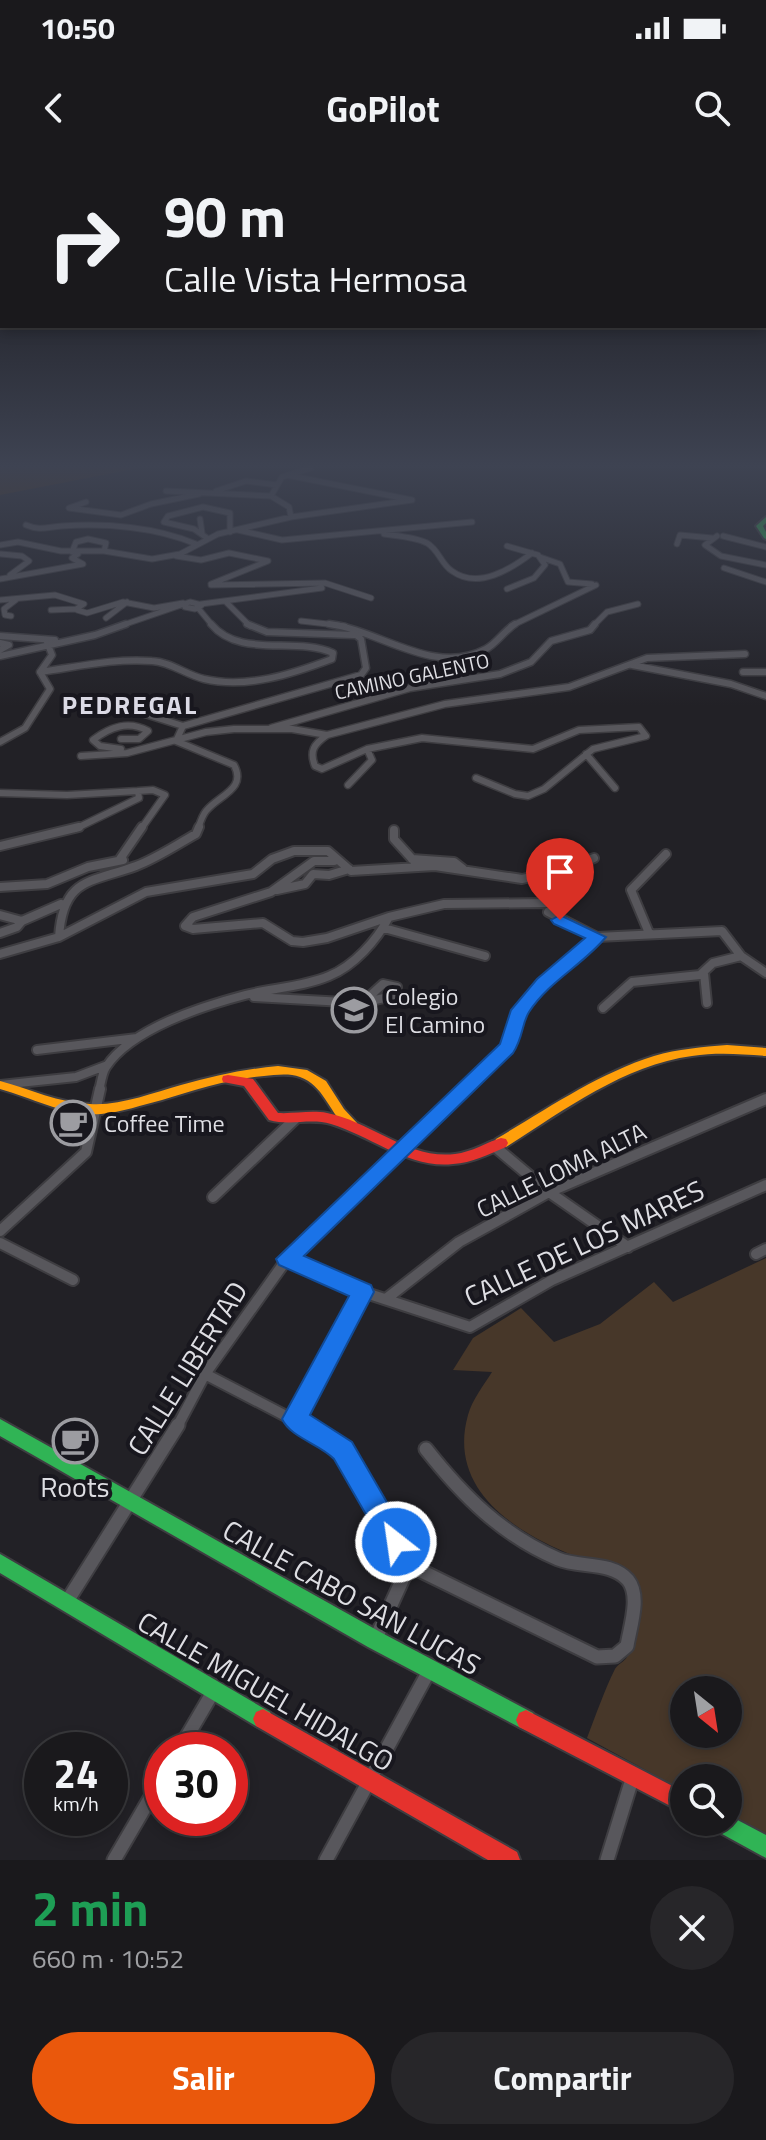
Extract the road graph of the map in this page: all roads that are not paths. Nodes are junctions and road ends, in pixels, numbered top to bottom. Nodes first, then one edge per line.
1 (47, 547) edge
2 (74, 547) edge
3 (105, 547) edge
4 (190, 547) edge
5 (431, 547) edge
6 (512, 547) edge
7 (707, 547) edge
8 (104, 551) junction
9 (72, 552) junction
10 (81, 552) junction
11 (532, 553) junction
12 (1, 554) edge
13 (174, 556) junction
14 (540, 557) junction
15 (766, 565) edge
16 (724, 568) dead end
17 (1, 578) edge
18 (766, 582) edge
19 (330, 587) junction
20 (507, 589) dead end
21 (21, 596) junction
22 (371, 598) dead end
23 (0, 600) edge
24 (127, 602) junction
25 (227, 603) junction
26 (638, 604) dead end
27 (186, 605) junction
28 (200, 606) junction
29 (76, 609) junction
30 (51, 610) dead end
31 (11, 616) dead end
32 (106, 618) dead end
33 (301, 621) dead end
34 (356, 635) junction
35 (0, 636) edge
36 (367, 636) junction
37 (46, 642) junction
38 (0, 643) edge
39 (0, 653) edge
40 (745, 654) dead end
41 (631, 665) junction
42 (40, 672) junction
43 (743, 672) dead end
44 (766, 672) edge
45 (766, 696) edge
46 (126, 708) dead end
47 (183, 726) junction
48 (270, 728) junction
49 (327, 735) junction
50 (121, 739) dead end
51 (176, 741) junction
52 (0, 742) edge
53 (367, 749) junction
54 (142, 750) junction
55 (586, 754) junction
56 (81, 756) dead end
57 (476, 778) dead end
58 (348, 785) dead end
59 (615, 788) dead end
60 (138, 791) junction
61 (0, 793) edge
62 (394, 830) dead end
63 (0, 846) edge
64 (666, 854) dead end
65 (594, 858) dead end
66 (120, 859) junction
67 (337, 861) junction
68 (414, 862) junction
69 (135, 866) junction
70 (349, 869) junction
71 (0, 887) edge
72 (272, 891) junction
73 (61, 904) junction
74 (0, 915) edge
75 (389, 917) junction
76 (22, 921) junction
77 (384, 928) junction
78 (0, 933) edge
79 (649, 933) junction
80 (59, 937) junction
81 (597, 937) junction
82 (0, 954) edge
83 (485, 956) dead end
84 (741, 956) junction
85 (704, 973) junction
86 (766, 973) edge
87 (299, 984) junction
88 (244, 995) junction
89 (309, 1002) junction
90 (362, 1003) dead end
91 (707, 1003) dead end
92 (603, 1008) dead end
93 (142, 1037) junction
94 (37, 1050) dead end
95 (766, 1052) edge
96 (106, 1066) junction
97 (228, 1079) junction
98 (0, 1085) edge
99 (766, 1099) edge
100 (96, 1110) junction
101 (295, 1119) junction
102 (355, 1127) junction
103 (494, 1146) junction
104 (401, 1150) junction
105 (766, 1185) edge
106 (549, 1192) junction
107 (213, 1197) dead end
108 (0, 1231) edge
109 (0, 1243) edge
110 (628, 1247) junction
111 (287, 1259) junction
112 (73, 1280) dead end
113 (363, 1292) junction
114 (386, 1299) junction
115 (205, 1374) junction
116 (295, 1419) junction
117 (0, 1427) edge
118 (426, 1449) dead end
119 (131, 1502) junction
120 (0, 1563) edge
121 (409, 1565) junction
122 (66, 1603) junction
123 (375, 1640) junction
124 (431, 1668) junction
125 (214, 1692) junction
126 (190, 1732) edge
127 (634, 1775) junction
128 (371, 1778) junction
129 (670, 1795) edge
130 (144, 1809) edge
131 (742, 1834) edge
132 (766, 1847) edge
133 (114, 1860) edge
134 (326, 1860) edge
135 (509, 1860) edge
136 (607, 1860) edge

1 - 9 street
2 - 9 street
3 - 8 street
4 - 13 street
5 - 11 street
6 - 11 street
7 - 15 street
8 - 10 street
8 - 13 street
9 - 10 street
10 - 17 street
11 - 14 street
12 - 17 street
13 - 19 street
14 - 20 street
14 - 36 street
16 - 18 street
19 - 22 street
19 - 25 street
21 - 23 street
21 - 29 street
21 - 31 street
24 - 27 street
24 - 29 street
24 - 32 street
25 - 28 street
25 - 34 street
26 - 48 street, CAMINO GALENTO
27 - 28 street
27 - 37 street
28 - 42 street
29 - 30 street
33 - 36 street
34 - 36 street
34 - 47 street
35 - 37 street
37 - 39 street
37 - 42 street
38 - 39 street
40 - 41 street
41 - 45 street
41 - 49 street
42 - 52 street
43 - 44 street
46 - 47 street
47 - 51 street
48 - 49 street
48 - 51 street
49 - 53 street
50 - 54 street
51 - 54 street
51 - 69 street
53 - 55 street
53 - 58 street
54 - 56 street
55 - 57 street
55 - 59 street
60 - 61 street
60 - 63 street
60 - 66 street
62 - 68 street
64 - 79 street
65 - 68 street
66 - 69 street
66 - 71 street
67 - 70 street
67 - 72 street
67 - 80 street
68 - 70 street
69 - 73 street
70 - 72 street
72 - 75 street
73 - 76 street
73 - 80 street
74 - 76 street
75 - 77 street
75 - 81 street
76 - 78 street
77 - 83 street
77 - 87 street
79 - 81 street
79 - 84 street
80 - 82 street
81 - 104 street, CALLE LIBERTAD
84 - 85 street
84 - 86 street
85 - 91 street
85 - 92 street
87 - 88 street
87 - 89 street
88 - 89 street
88 - 93 street
89 - 90 street
93 - 94 street
93 - 96 street
95 - 103 street
96 - 98 street
96 - 100 street
97 - 100 street
97 - 101 street
97 - 102 street
98 - 100 street
99 - 106 street, CALLE LOMA ALTA
100 - 108 street
101 - 102 street
101 - 107 street
102 - 104 street
103 - 104 street
103 - 106 street
104 - 111 street, CALLE LIBERTAD
105 - 110 street, CALLE DE LOS MARES
106 - 110 street
106 - 114 street, CALLE LOMA ALTA
109 - 112 street
110 - 114 street, CALLE DE LOS MARES
111 - 113 street, CALLE DE LOS MARES
111 - 115 street, CALLE LIBERTAD
113 - 114 street, CALLE DE LOS MARES
113 - 116 street
115 - 116 street
115 - 119 street, CALLE LIBERTAD
116 - 121 street
117 - 119 street, CALLE CABO SAN LUCAS
118 - 121 street
119 - 122 street, CALLE LIBERTAD
119 - 123 street, CALLE CABO SAN LUCAS
120 - 122 street, CALLE MIGUEL HIDALGO
121 - 123 street
122 - 125 street, CALLE MIGUEL HIDALGO
123 - 124 street, CALLE CABO SAN LUCAS
124 - 127 street, CALLE CABO SAN LUCAS
124 - 128 street
125 - 126 street
125 - 128 street, CALLE MIGUEL HIDALGO
127 - 129 street, CALLE CABO SAN LUCAS
127 - 136 street
128 - 134 street
128 - 135 street, CALLE MIGUEL HIDALGO
130 - 133 street
131 - 132 street

